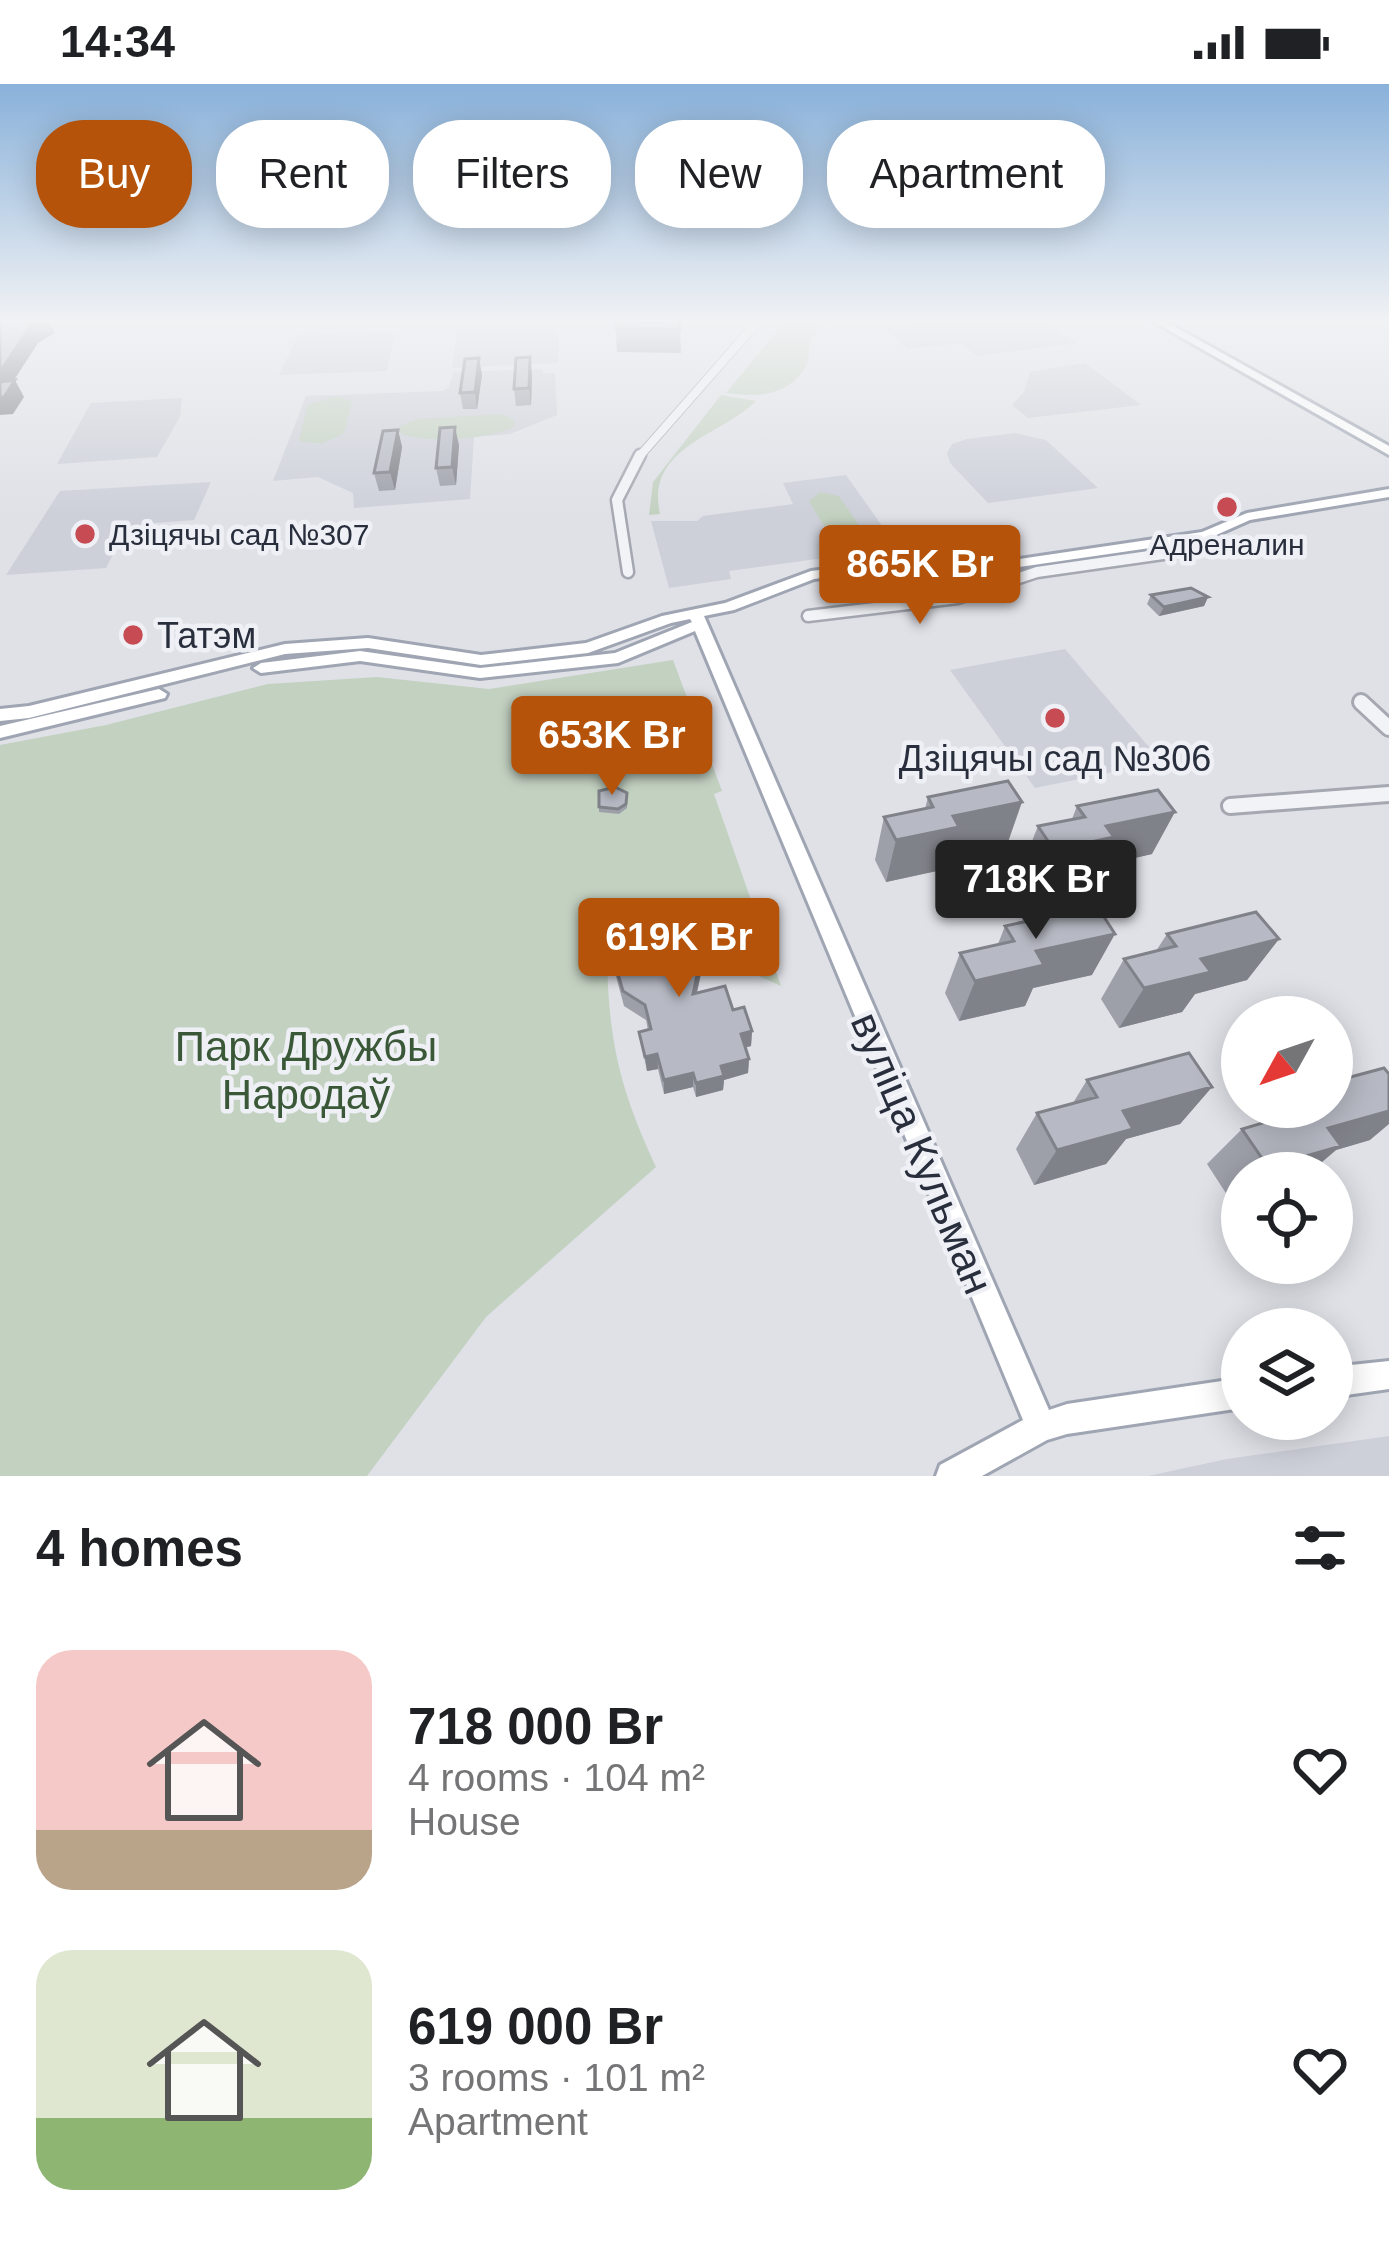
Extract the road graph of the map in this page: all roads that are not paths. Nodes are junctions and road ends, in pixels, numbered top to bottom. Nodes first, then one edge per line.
1 (702, 384) edge
2 (1269, 384) edge
3 (1389, 453) edge
4 (1389, 493) edge
5 (1233, 544) dead end
6 (628, 572) dead end
7 (808, 616) dead end
8 (697, 618) junction
9 (1361, 701) dead end
10 (0, 715) edge
11 (1389, 728) edge
12 (0, 732) edge
13 (1389, 794) edge
14 (1229, 806) dead end
15 (1389, 1375) edge
16 (1353, 1379) edge
17 (1221, 1396) edge
18 (1041, 1427) junction
19 (951, 1476) edge

1 - 6 street
2 - 3 main road
4 - 8 main road
5 - 7 street
8 - 10 main road
8 - 12 main road
8 - 18 main road, вуліца Кульман
9 - 11 street
13 - 14 street
15 - 16 main road
17 - 18 main road
18 - 19 main road

